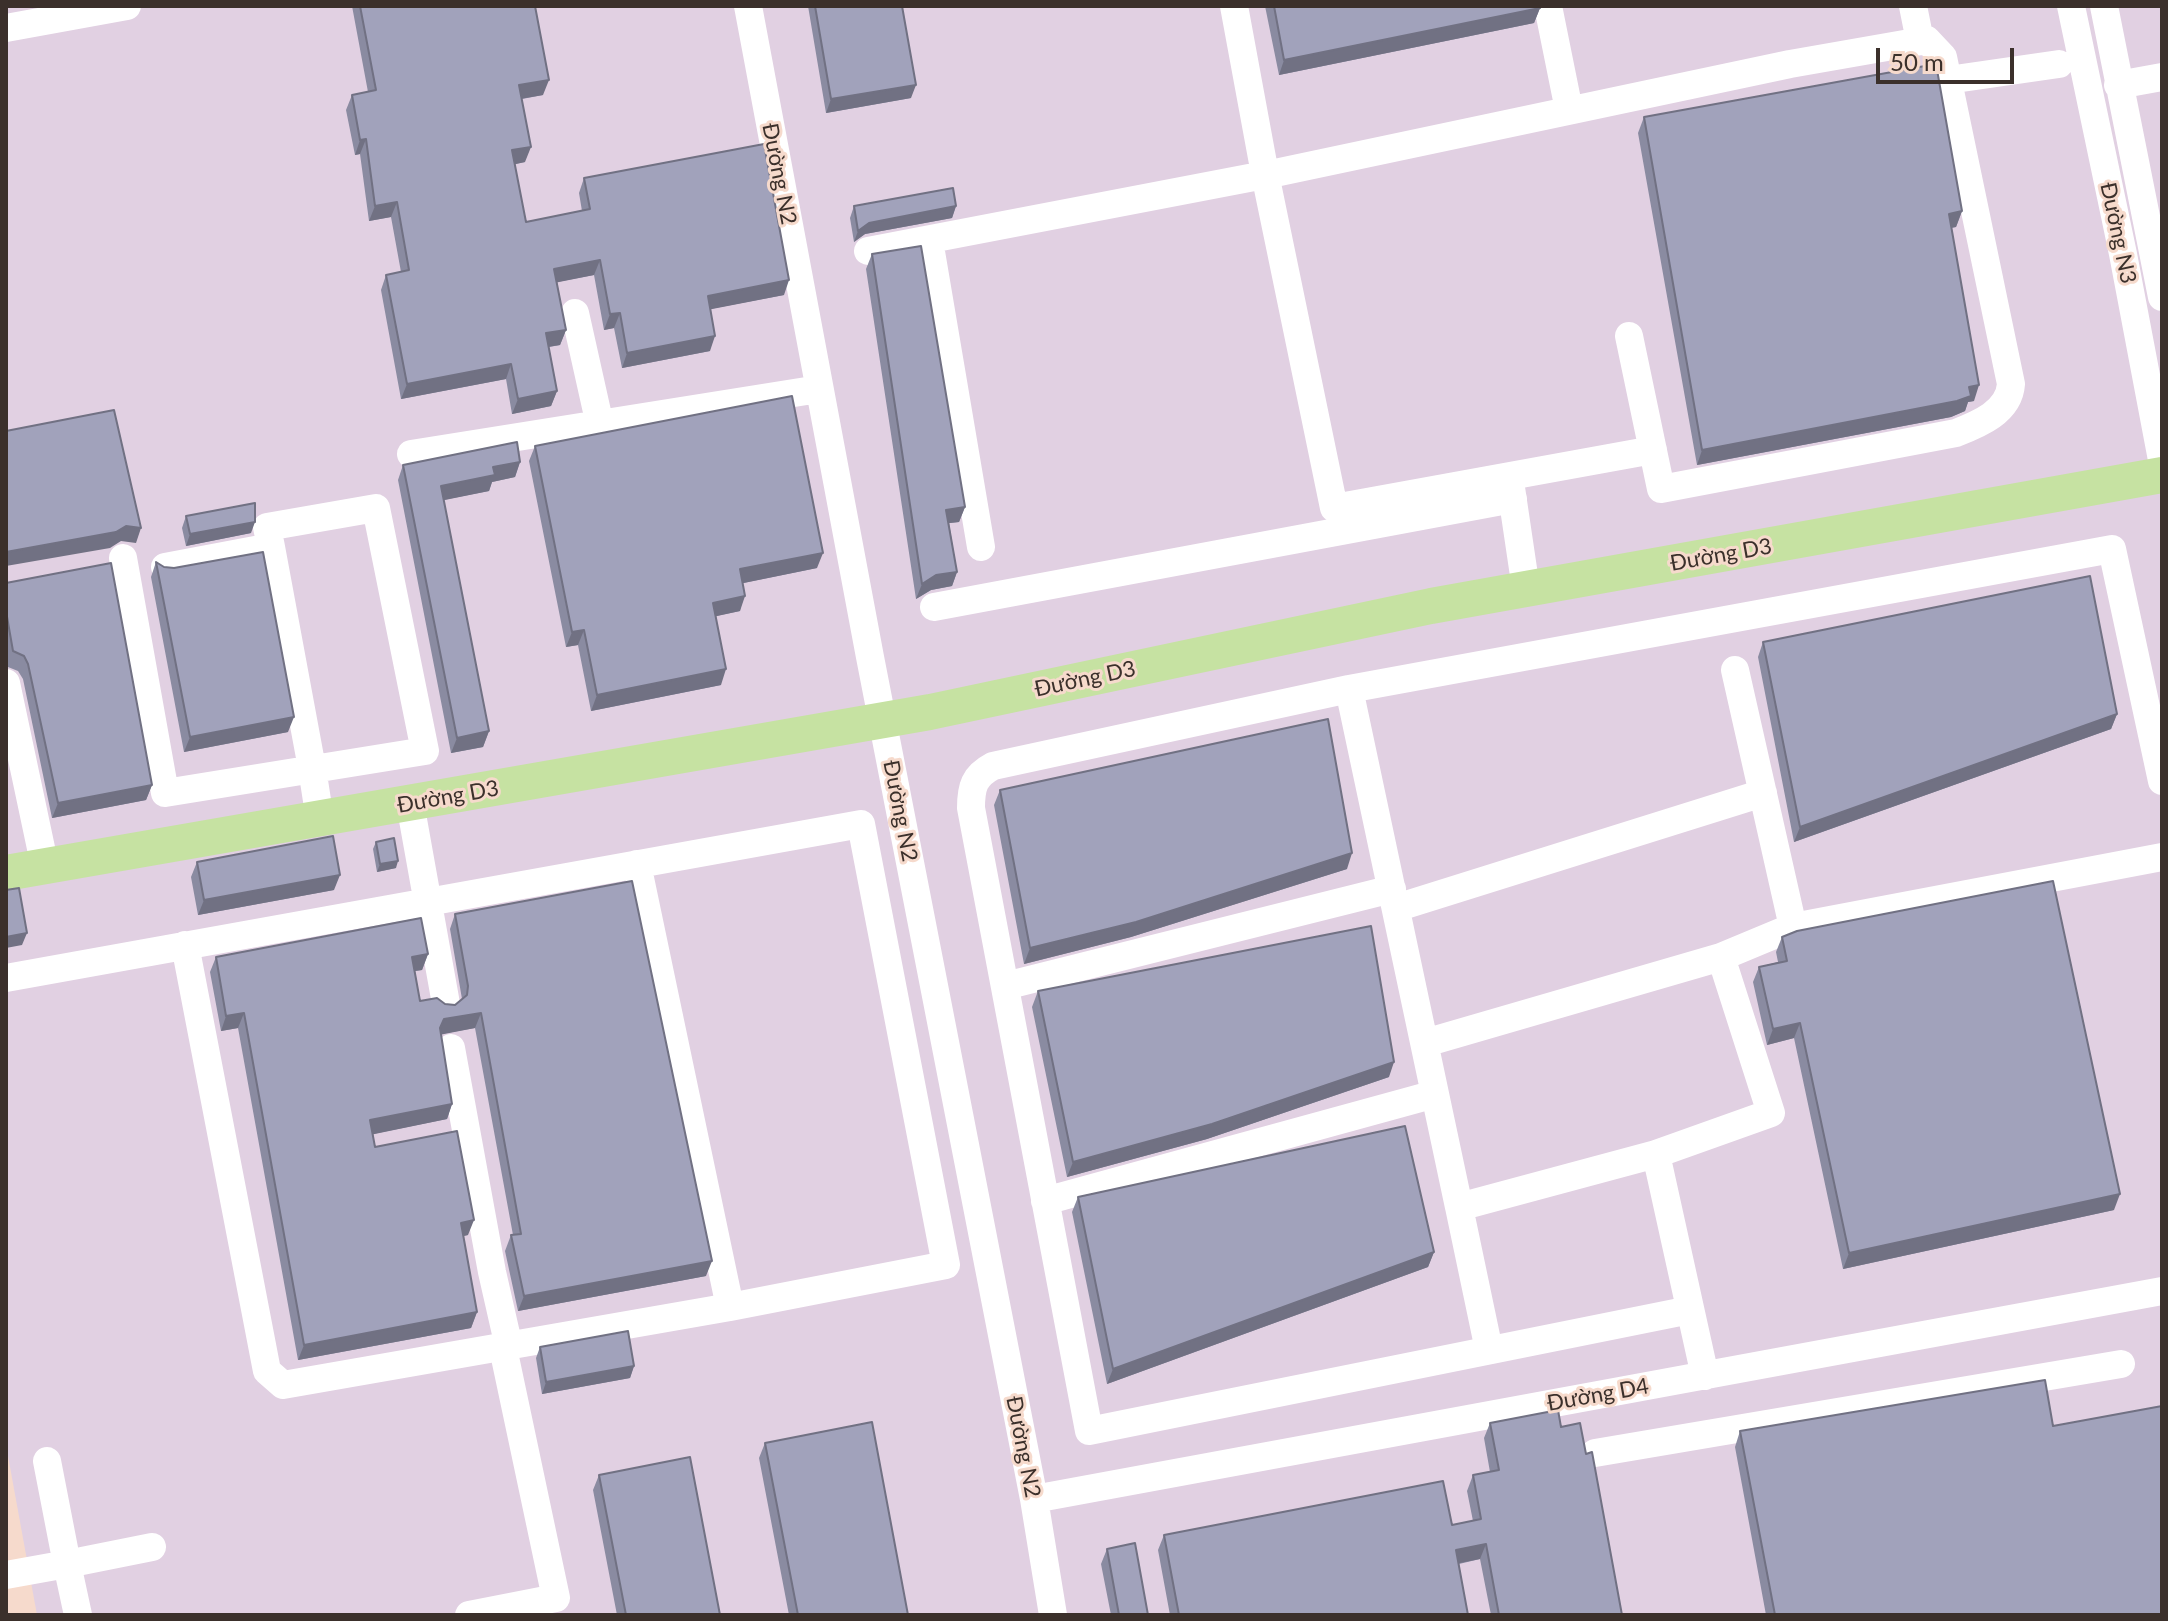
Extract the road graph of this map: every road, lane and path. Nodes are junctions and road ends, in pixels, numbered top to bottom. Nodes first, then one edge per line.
1 (127, 6) edge
2 (748, 6) edge
3 (1234, 6) edge
4 (1548, 6) edge
5 (1913, 6) edge
6 (2071, 6) edge
7 (74, 11) edge
8 (2107, 20) edge
9 (6, 28) edge
10 (2077, 39) junction
11 (1920, 41) junction
12 (2059, 64) dead end
13 (2162, 77) edge
14 (1948, 80) junction
15 (2118, 85) junction
16 (1569, 110) junction
17 (1265, 174) junction
18 (929, 240) junction
19 (868, 251) dead end
20 (2162, 297) edge
21 (575, 313) dead end
22 (1629, 336) dead end
23 (819, 389) junction
24 (600, 425) junction
25 (1653, 450) junction
26 (411, 454) dead end
27 (2162, 460) edge
28 (2162, 475) edge
29 (1511, 488) junction
30 (271, 547) junction
31 (981, 547) dead end
32 (123, 558) dead end
33 (165, 567) edge
34 (1526, 589) junction
35 (934, 607) dead end
36 (1735, 670) dead end
37 (6, 683) edge
38 (1349, 689) junction
39 (882, 721) junction
40 (312, 768) junction
41 (2162, 781) edge
42 (1763, 793) junction
43 (410, 803) junction
44 (320, 820) junction
45 (2162, 857) edge
46 (637, 864) junction
47 (45, 867) junction
48 (6, 873) edge
49 (1394, 899) junction
50 (426, 901) junction
51 (1793, 927) junction
52 (185, 945) junction
53 (1721, 957) junction
54 (6, 978) edge
55 (1005, 986) junction
56 (446, 1004) edge
57 (1425, 1043) junction
58 (451, 1048) dead end
59 (1435, 1094) junction
60 (1656, 1154) junction
61 (1045, 1201) junction
62 (1459, 1207) junction
63 (2162, 1291) edge
64 (730, 1307) junction
65 (1690, 1310) junction
66 (506, 1348) junction
67 (1489, 1350) junction
68 (2121, 1364) dead end
69 (1705, 1376) junction
70 (1595, 1453) edge
71 (47, 1461) dead end
72 (1034, 1499) junction
73 (152, 1547) dead end
74 (67, 1564) junction
75 (6, 1575) edge
76 (78, 1615) edge
77 (469, 1615) edge
78 (1053, 1615) edge

1 - 7 street
2 - 23 street, Đường N2
3 - 17 street
4 - 16 street
5 - 11 street
6 - 10 street, Đường N3
7 - 9 street
8 - 10 street
8 - 15 street, Đường N3
10 - 27 street, Đường N3
11 - 14 street
11 - 16 street
12 - 14 street
13 - 15 street
14 - 25 street
15 - 20 street, Đường N3
16 - 17 street
17 - 18 street
17 - 29 street
18 - 19 street
18 - 31 street
21 - 24 street
22 - 25 street
23 - 24 street
23 - 39 street, Đường N2
24 - 26 street
25 - 29 street
28 - 34 main road, Đường D3
29 - 34 street
29 - 35 street
30 - 33 street
30 - 40 street
30 - 40 street
32 - 40 street
34 - 39 main road, Đường D3
36 - 42 street
37 - 47 street
38 - 41 street
38 - 49 street
38 - 55 street
39 - 43 main road, Đường D3
39 - 72 street, Đường N2
40 - 44 street
42 - 49 street
42 - 51 street
43 - 44 main road, Đường D3
43 - 50 street
44 - 47 main road, Đường D3
45 - 51 street
46 - 50 street
46 - 64 street
46 - 64 street
47 - 48 main road, Đường D3
49 - 55 street
49 - 57 street
50 - 52 street
50 - 56 street
51 - 53 street
52 - 54 street
52 - 66 street
53 - 57 street
53 - 60 street
55 - 61 street
57 - 59 street
58 - 66 street
59 - 61 street
59 - 62 street
60 - 62 street
60 - 65 street
61 - 67 street
62 - 67 street
63 - 69 street, Đường D4
64 - 66 street
65 - 67 street
65 - 69 street
66 - 77 street
68 - 70 street
69 - 72 street, Đường D4
71 - 74 street
72 - 78 street, Đường N2
73 - 74 street
74 - 75 street
74 - 76 street

